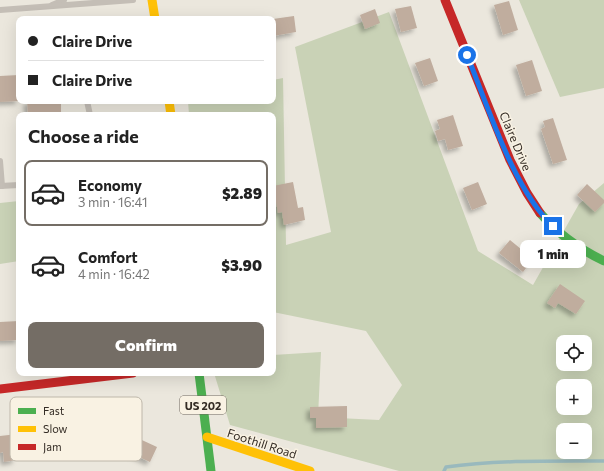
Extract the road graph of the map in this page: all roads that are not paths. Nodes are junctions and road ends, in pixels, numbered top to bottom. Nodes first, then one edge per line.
1 (64, 0) edge
2 (133, 0) edge
3 (152, 0) edge
4 (445, 0) edge
5 (47, 7) junction
6 (0, 10) edge
7 (155, 16) edge
8 (0, 161) edge
9 (16, 185) edge
10 (1, 186) edge
11 (604, 261) edge
12 (108, 376) edge
13 (199, 376) edge
14 (0, 389) edge
15 (207, 437) junction
16 (211, 471) edge
17 (310, 471) edge

1 - 5 lane
2 - 5 lane
3 - 7 main road
4 - 11 main road, Claire Drive
5 - 6 lane
8 - 10 lane
9 - 10 lane
12 - 14 main road
13 - 15 main road, US 202
15 - 16 main road, US 202
15 - 17 main road, Foothill Road

